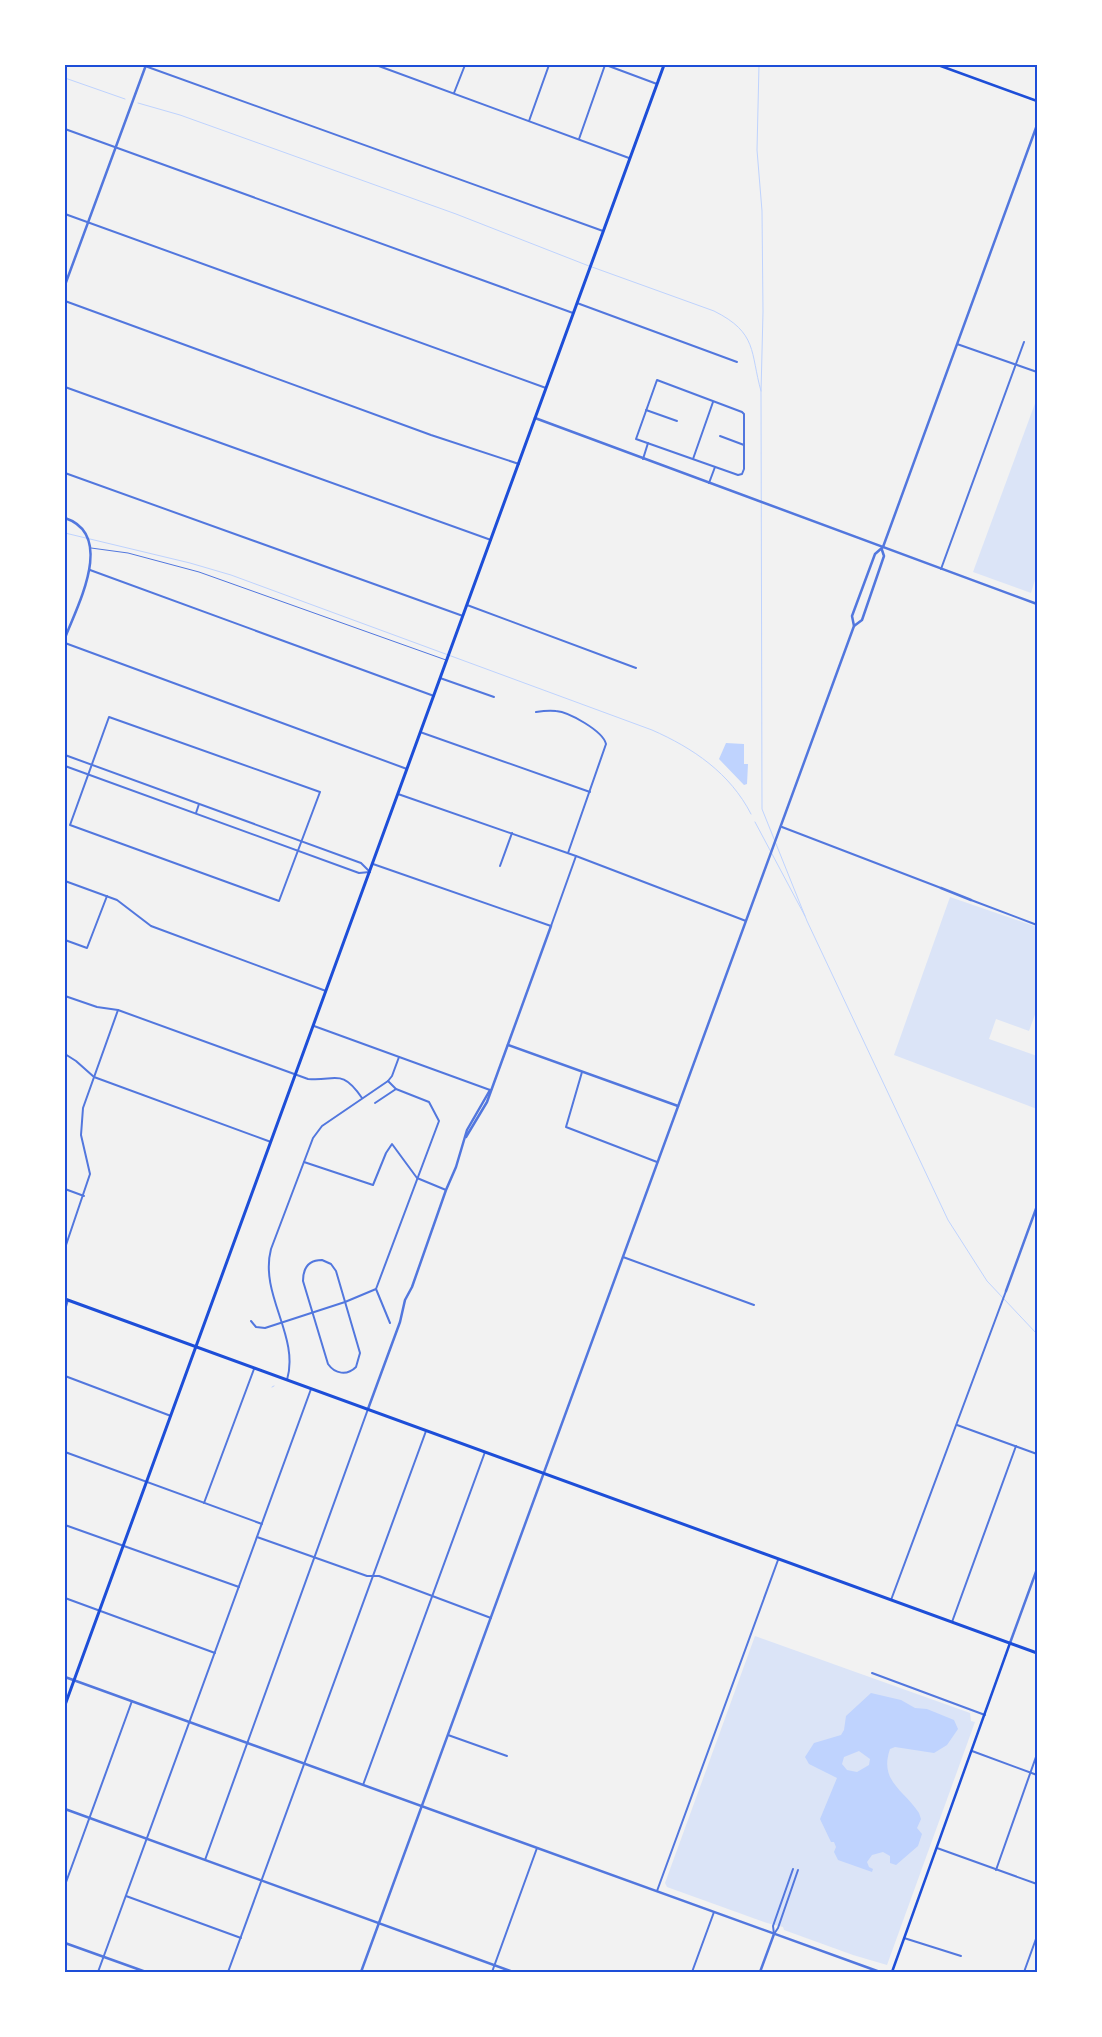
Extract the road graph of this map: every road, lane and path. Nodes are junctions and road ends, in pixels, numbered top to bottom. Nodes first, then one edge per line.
1 (376, 65) edge
2 (465, 65) edge
3 (549, 65) edge
4 (605, 65) edge
5 (664, 65) edge
6 (938, 65) edge
7 (145, 66) edge
8 (657, 84) junction
9 (454, 93) junction
10 (1037, 101) edge
11 (529, 121) junction
12 (1037, 125) edge
13 (65, 130) edge
14 (579, 139) junction
15 (115, 147) junction
16 (630, 158) junction
17 (65, 214) edge
18 (88, 223) junction
19 (603, 232) junction
20 (65, 285) edge
21 (65, 301) edge
22 (577, 303) junction
23 (573, 313) junction
24 (1024, 342) dead end
25 (957, 344) junction
26 (737, 362) dead end
27 (1016, 365) junction
28 (1037, 372) edge
29 (65, 387) edge
30 (546, 388) junction
31 (714, 401) junction
32 (646, 410) junction
33 (535, 418) junction
34 (678, 421) dead end
35 (720, 436) dead end
36 (648, 443) junction
37 (744, 445) junction
38 (643, 459) junction
39 (693, 459) junction
40 (519, 464) junction
41 (715, 467) junction
42 (65, 473) edge
43 (709, 483) junction
44 (65, 518) edge
45 (490, 540) junction
46 (91, 547) junction
47 (882, 549) junction
48 (941, 569) junction
49 (90, 570) junction
50 (1037, 604) edge
51 (467, 605) junction
52 (463, 616) junction
53 (854, 626) junction
54 (65, 638) edge
55 (65, 643) edge
56 (447, 660) junction
57 (636, 668) dead end
58 (440, 678) junction
59 (434, 696) junction
60 (494, 697) dead end
61 (536, 712) dead end
62 (420, 732) junction
63 (65, 755) edge
64 (92, 765) junction
65 (65, 766) edge
66 (407, 768) junction
67 (88, 774) junction
68 (590, 792) junction
69 (398, 794) junction
70 (199, 804) junction
71 (196, 813) junction
72 (782, 827) junction
73 (512, 833) junction
74 (301, 842) junction
75 (298, 850) junction
76 (568, 853) junction
77 (576, 856) junction
78 (373, 864) junction
79 (500, 866) dead end
80 (370, 872) junction
81 (65, 881) edge
82 (941, 888) joint
83 (107, 896) junction
84 (971, 900) joint
85 (746, 921) junction
86 (1037, 924) edge
87 (551, 926) junction
88 (65, 940) edge
89 (326, 991) junction
90 (65, 996) edge
91 (118, 1010) junction
92 (314, 1026) junction
93 (508, 1045) junction
94 (65, 1054) edge
95 (399, 1057) junction
96 (582, 1072) junction
97 (296, 1074) junction
98 (94, 1077) junction
99 (388, 1081) junction
100 (396, 1089) junction
101 (490, 1090) junction
102 (362, 1098) junction
103 (375, 1103) dead end
104 (678, 1106) junction
105 (271, 1142) junction
106 (304, 1162) junction
107 (658, 1162) junction
108 (417, 1178) junction
109 (65, 1189) edge
110 (446, 1190) junction
111 (84, 1196) junction
112 (1037, 1206) edge
113 (65, 1248) edge
114 (623, 1257) junction
115 (376, 1289) junction
116 (1006, 1291) joint
117 (67, 1300) edge
118 (345, 1302) junction
119 (754, 1305) dead end
120 (65, 1310) edge
121 (313, 1313) junction
122 (251, 1321) dead end
123 (281, 1323) junction
124 (390, 1323) dead end
125 (196, 1347) junction
126 (254, 1368) junction
127 (65, 1376) edge
128 (287, 1380) junction
129 (311, 1389) junction
130 (368, 1409) junction
131 (171, 1416) junction
132 (957, 1425) junction
133 (426, 1431) junction
134 (1016, 1446) junction
135 (65, 1452) edge
136 (485, 1452) junction
137 (1037, 1454) edge
138 (544, 1473) junction
139 (147, 1482) junction
140 (204, 1503) junction
141 (262, 1524) junction
142 (65, 1525) edge
143 (257, 1537) junction
144 (124, 1547) junction
145 (315, 1557) junction
146 (778, 1558) junction
147 (1037, 1569) edge
148 (374, 1576) junction
149 (239, 1587) junction
150 (432, 1595) junction
151 (65, 1598) edge
152 (892, 1600) junction
153 (100, 1611) junction
154 (491, 1618) junction
155 (952, 1622) junction
156 (1010, 1643) junction
157 (214, 1653) junction
158 (1037, 1653) edge
159 (872, 1674) dead end
160 (65, 1676) edge
161 (74, 1680) junction
162 (132, 1701) junction
163 (65, 1706) edge
164 (985, 1715) junction
165 (189, 1722) junction
166 (448, 1735) junction
167 (247, 1743) junction
168 (972, 1751) junction
169 (1037, 1754) edge
170 (507, 1756) dead end
171 (304, 1763) junction
172 (1030, 1773) junction
173 (1037, 1775) edge
174 (363, 1785) junction
175 (422, 1806) junction
176 (65, 1809) edge
177 (89, 1818) junction
178 (147, 1839) junction
179 (537, 1848) junction
180 (937, 1848) junction
181 (204, 1860) junction
182 (793, 1869) dead end
183 (798, 1870) dead end
184 (996, 1870) junction
185 (261, 1881) junction
186 (1037, 1884) edge
187 (65, 1885) edge
188 (657, 1891) junction
189 (126, 1896) junction
190 (714, 1912) junction
191 (379, 1924) junction
192 (774, 1934) junction
193 (1037, 1936) edge
194 (240, 1938) junction
195 (904, 1938) junction
196 (65, 1942) edge
197 (961, 1956) dead end
198 (104, 1957) junction
199 (495, 1965) junction
200 (98, 1972) edge
201 (146, 1972) edge
202 (228, 1972) edge
203 (361, 1972) edge
204 (492, 1972) edge
205 (513, 1972) edge
206 (692, 1972) edge
207 (760, 1972) edge
208 (880, 1972) edge
209 (892, 1972) edge
210 (1024, 1972) edge

1 - 9 street
2 - 9 street
3 - 11 street
4 - 8 street
4 - 14 street
5 - 8 main road
6 - 10 main road
7 - 15 street
7 - 19 street
8 - 16 main road
9 - 11 street
11 - 14 street
12 - 25 street
13 - 15 street
14 - 16 street
15 - 18 street
15 - 23 street
16 - 19 main road
17 - 18 street
18 - 20 street
18 - 30 street
19 - 22 main road
21 - 40 street
22 - 23 main road
22 - 26 street
23 - 30 main road
24 - 27 street
25 - 27 street
25 - 47 street
27 - 28 street
27 - 48 street
29 - 45 street
30 - 33 main road
31 - 32 street
31 - 37 street
31 - 39 street
32 - 34 street
32 - 36 street
33 - 38 street
33 - 40 main road
35 - 37 street
36 - 38 street
36 - 39 street
37 - 41 street
38 - 43 street
39 - 41 street
40 - 45 main road
41 - 43 street
42 - 52 street
43 - 47 street
44 - 46 street
45 - 51 main road
46 - 49 street
46 - 56 lane
47 - 48 street
47 - 53 street
47 - 53 street
48 - 50 street
49 - 54 street
49 - 59 street
51 - 52 main road
51 - 57 street
52 - 56 main road
53 - 72 street
55 - 66 street
56 - 58 main road
58 - 59 main road
58 - 60 street
59 - 62 main road
61 - 68 street
62 - 66 main road
62 - 68 street
63 - 64 street
64 - 67 street
64 - 70 street
64 - 74 street
65 - 67 street
66 - 69 main road
67 - 71 street
67 - 75 street
68 - 76 street
69 - 73 street
69 - 78 main road
70 - 71 street
70 - 74 street
71 - 75 street
72 - 82 street
72 - 85 street
73 - 76 street
73 - 79 street
74 - 75 street
74 - 80 street
75 - 80 street
76 - 77 street
77 - 85 street
77 - 87 street
78 - 80 main road
78 - 87 street
80 - 89 main road
81 - 83 street
82 - 84 street
83 - 88 street
83 - 89 street
84 - 86 street
85 - 104 street
87 - 93 street
89 - 92 main road
90 - 91 street
91 - 97 street
91 - 98 street
92 - 95 street
92 - 97 main road
93 - 96 street
93 - 101 street
94 - 98 street
95 - 99 street
95 - 101 street
96 - 104 street
96 - 107 street
97 - 102 street
97 - 105 main road
98 - 105 street
98 - 111 street
99 - 100 street
99 - 102 street
100 - 103 street
100 - 108 street
101 - 110 street
102 - 106 street
104 - 107 street
105 - 125 main road
106 - 108 street
106 - 123 street
107 - 114 street
108 - 110 street
108 - 115 street
109 - 111 street
110 - 130 street
111 - 113 street
112 - 116 street
114 - 119 street
114 - 138 street
115 - 118 street
115 - 124 street
116 - 132 street
117 - 120 street
117 - 125 main road
118 - 121 street
118 - 121 street
118 - 121 street
121 - 123 street
122 - 123 street
123 - 128 street
125 - 126 main road
125 - 131 main road
126 - 128 main road
126 - 140 street
127 - 131 street
128 - 129 main road
129 - 130 main road
129 - 141 street
130 - 133 main road
130 - 145 street
131 - 139 main road
132 - 134 street
132 - 152 street
133 - 136 main road
133 - 148 street
134 - 137 street
134 - 155 street
135 - 139 street
136 - 138 main road
136 - 150 street
138 - 146 main road
138 - 154 street
139 - 140 street
139 - 144 main road
140 - 141 street
141 - 143 street
142 - 144 street
143 - 145 street
143 - 149 street
144 - 149 street
144 - 153 main road
145 - 148 street
145 - 167 street
146 - 152 main road
146 - 188 street
147 - 156 street
148 - 150 street
148 - 171 street
149 - 157 street
150 - 154 street
150 - 174 street
151 - 153 street
152 - 155 main road
153 - 157 street
153 - 161 main road
154 - 166 street
155 - 156 main road
156 - 158 main road
156 - 164 main road
157 - 165 street
159 - 164 street
160 - 161 street
161 - 162 street
161 - 163 main road
162 - 165 street
162 - 177 street
164 - 168 main road
165 - 167 street
165 - 178 street
166 - 170 street
166 - 175 street
167 - 171 street
167 - 181 street
168 - 172 street
168 - 180 main road
169 - 172 street
171 - 174 street
171 - 185 street
172 - 173 street
172 - 184 street
174 - 175 street
175 - 179 street
175 - 191 street
176 - 177 street
177 - 178 street
177 - 187 street
178 - 181 street
178 - 189 street
179 - 188 street
179 - 199 street
180 - 184 street
180 - 195 main road
181 - 185 street
182 - 192 street
183 - 192 street
184 - 186 street
185 - 191 street
185 - 194 street
188 - 190 street
189 - 194 street
189 - 198 street
190 - 192 street
190 - 206 street
191 - 199 street
191 - 203 street
192 - 207 street
192 - 208 street
193 - 210 street
194 - 202 street
195 - 197 street
195 - 209 main road
196 - 198 street
198 - 200 street
198 - 201 street
199 - 204 street
199 - 205 street

